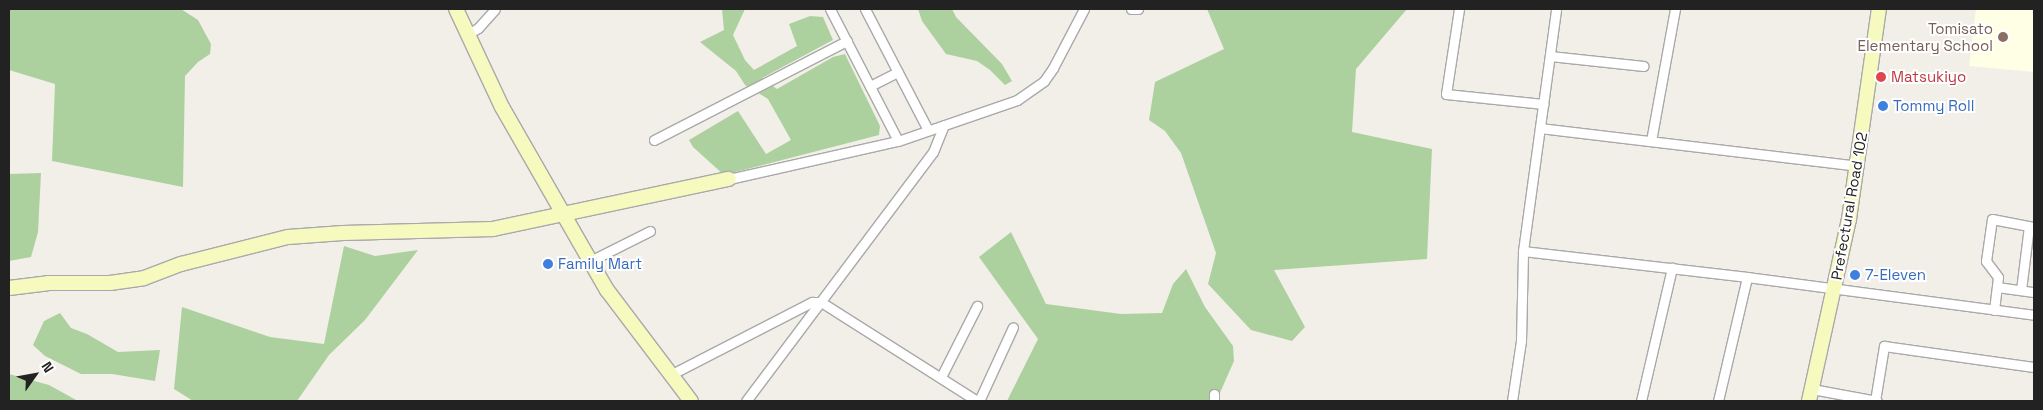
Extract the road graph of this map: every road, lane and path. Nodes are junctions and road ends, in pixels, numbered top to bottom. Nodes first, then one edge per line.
1 (456, 9) edge
2 (495, 9) edge
3 (830, 9) edge
4 (865, 9) edge
5 (1084, 9) edge
6 (1131, 9) edge
7 (1138, 9) edge
8 (1459, 9) edge
9 (1556, 9) edge
10 (1675, 9) edge
11 (1879, 9) edge
12 (468, 34) junction
13 (847, 41) junction
14 (1550, 56) junction
15 (1643, 66) dead end
16 (898, 72) junction
17 (870, 86) junction
18 (1543, 104) junction
19 (944, 125) junction
20 (1540, 128) junction
21 (928, 130) junction
22 (654, 140) dead end
23 (898, 141) junction
24 (1651, 141) junction
25 (1857, 166) junction
26 (729, 179) joint
27 (563, 214) junction
28 (2032, 226) edge
29 (650, 231) dead end
30 (1523, 251) junction
31 (590, 262) junction
32 (1672, 268) junction
33 (1747, 277) junction
34 (1997, 287) junction
35 (9, 288) edge
36 (1834, 289) junction
37 (2021, 290) junction
38 (2034, 292) edge
39 (821, 302) junction
40 (977, 306) dead end
41 (1994, 310) junction
42 (2034, 315) edge
43 (1013, 327) dead end
44 (2034, 367) edge
45 (670, 375) junction
46 (941, 377) junction
47 (1811, 395) edge
48 (691, 401) edge
49 (746, 401) edge
50 (978, 401) edge
51 (1512, 401) edge
52 (1641, 401) edge
53 (1718, 401) edge
54 (1876, 401) edge

1 - 12 street
2 - 12 street
3 - 13 street
4 - 16 street
5 - 19 street
6 - 7 street
8 - 18 street
9 - 14 street
10 - 24 street
11 - 25 street, Prefectural Road 102
12 - 27 street
13 - 17 street
13 - 22 street
14 - 15 street
14 - 18 street
16 - 17 street
16 - 21 street
17 - 23 street
18 - 20 street
19 - 21 street
19 - 39 street
20 - 24 street
20 - 30 street
21 - 23 street
23 - 26 street
24 - 25 street
25 - 36 street, Prefectural Road 102
26 - 27 street
27 - 31 street
27 - 35 street
28 - 34 street
28 - 37 street
29 - 31 street
30 - 32 street
30 - 51 street
31 - 45 street
32 - 33 street
32 - 52 street
33 - 36 street
33 - 53 street
34 - 37 street
34 - 41 street
36 - 41 street
36 - 47 street, Prefectural Road 102
37 - 38 street
39 - 45 street
39 - 46 street
39 - 49 street
40 - 46 street
41 - 42 street
43 - 50 street
44 - 54 street
45 - 48 street
46 - 50 street
47 - 54 street

